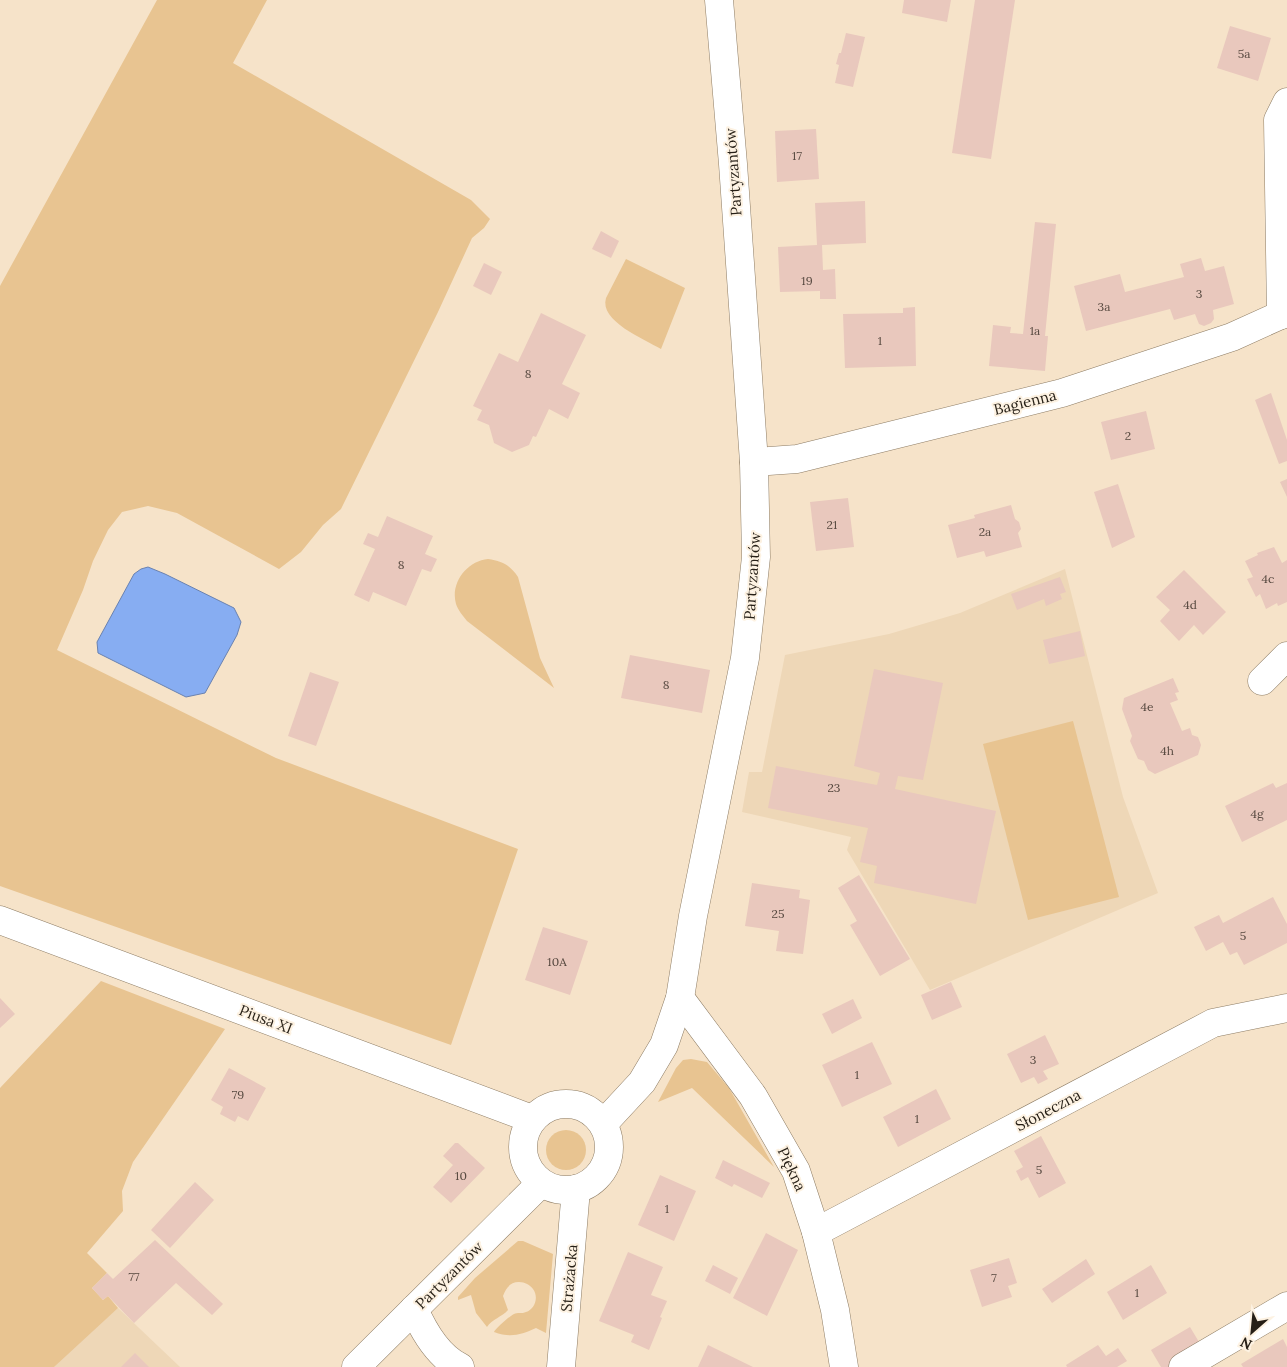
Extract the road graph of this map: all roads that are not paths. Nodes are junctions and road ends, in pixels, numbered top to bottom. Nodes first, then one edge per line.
1 (719, 0) edge
2 (1287, 102) edge
3 (1284, 313) edge
4 (754, 462) junction
5 (1287, 656) edge
6 (1262, 681) dead end
7 (0, 920) edge
8 (680, 998) junction
9 (1287, 1008) edge
10 (532, 1119) junction
11 (604, 1123) junction
12 (541, 1183) junction
13 (576, 1190) junction
14 (816, 1232) junction
15 (1287, 1306) edge
16 (414, 1309) junction
17 (356, 1367) edge
18 (460, 1367) edge
19 (561, 1367) edge
20 (844, 1367) edge
21 (1183, 1367) edge

1 - 4 street, Partyzantów
2 - 3 street
3 - 4 street, Bagienna
4 - 8 street, Partyzantów
5 - 6 street
7 - 10 street, Piusa XI
8 - 11 street, Partyzantów
8 - 14 street, Piękna
9 - 14 street, Słoneczna
10 - 11 street
10 - 12 street
11 - 13 street
12 - 13 street
12 - 16 street, Partyzantów
13 - 19 street, Strażacka
14 - 20 street, Piękna
15 - 21 street
16 - 17 street, Partyzantów
16 - 18 street

